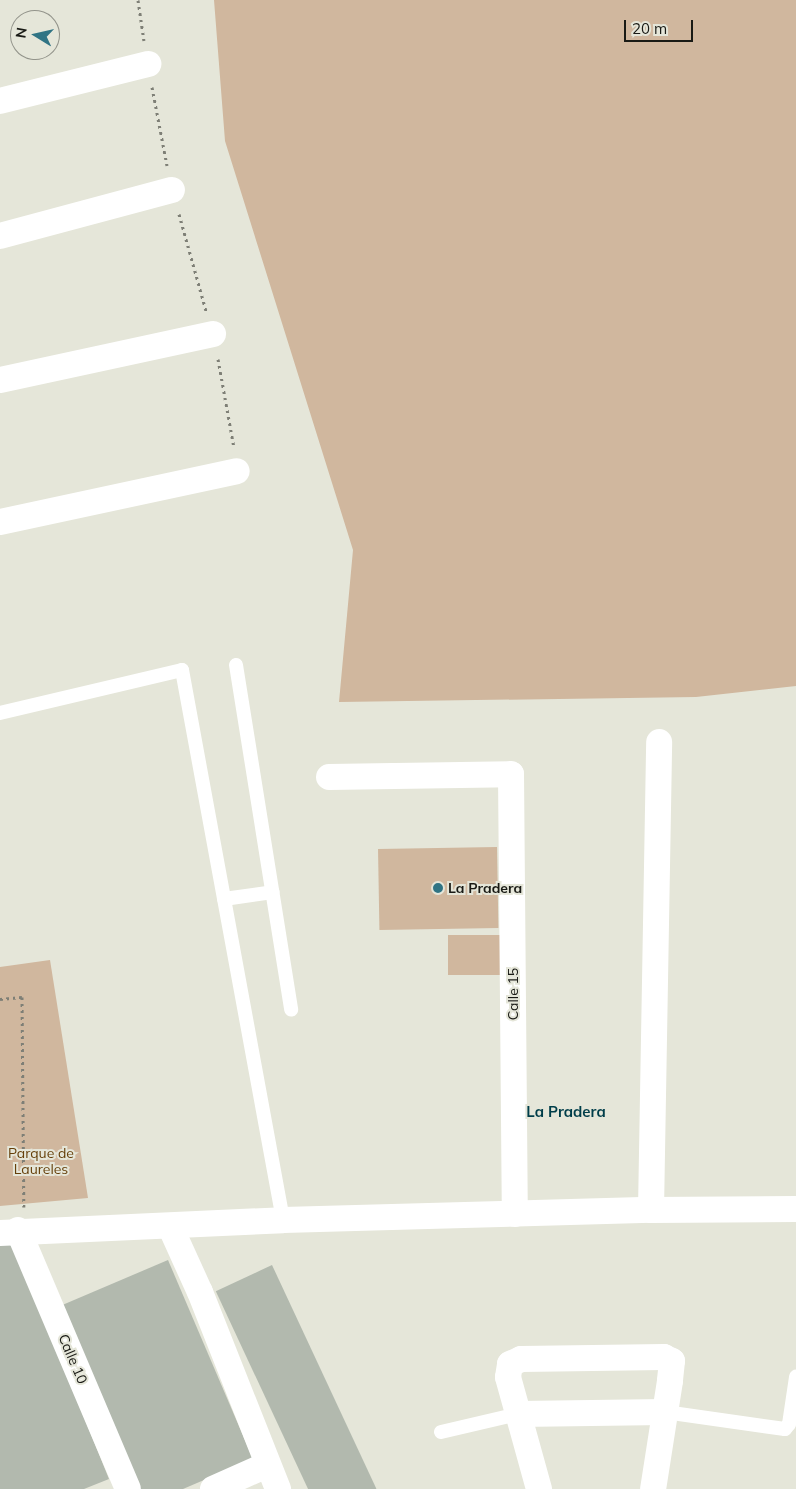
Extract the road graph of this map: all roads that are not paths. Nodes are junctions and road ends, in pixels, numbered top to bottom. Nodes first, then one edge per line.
1 (148, 64) road end
2 (0, 101) edge
3 (172, 190) road end
4 (0, 236) edge
5 (213, 334) road end
6 (0, 380) edge
7 (237, 471) road end
8 (0, 522) edge
9 (236, 665) dead end
10 (0, 714) edge
11 (659, 742) dead end
12 (329, 777) dead end
13 (273, 892) junction
14 (224, 899) junction
15 (291, 1010) dead end
16 (796, 1209) edge
17 (651, 1210) junction
18 (515, 1214) junction
19 (283, 1220) junction
20 (170, 1226) junction
21 (9, 1231) edge
22 (796, 1377) edge
23 (665, 1412) junction
24 (518, 1414) junction
25 (441, 1432) dead end
26 (267, 1466) junction
27 (128, 1489) edge
28 (213, 1489) edge
29 (278, 1489) edge
30 (539, 1489) edge
31 (653, 1489) edge

1 - 2 street
3 - 4 street
5 - 6 street
7 - 8 street
9 - 13 lane
10 - 14 lane
11 - 17 street
12 - 18 street, Calle 15
13 - 14 lane
13 - 15 lane
14 - 19 lane
16 - 17 street
17 - 18 street
18 - 19 street
19 - 20 street
20 - 21 street
20 - 26 street
21 - 27 street, Calle 10
22 - 23 lane
23 - 24 street
23 - 24 street
23 - 31 street
24 - 25 lane
24 - 30 street
26 - 28 street
26 - 29 street

